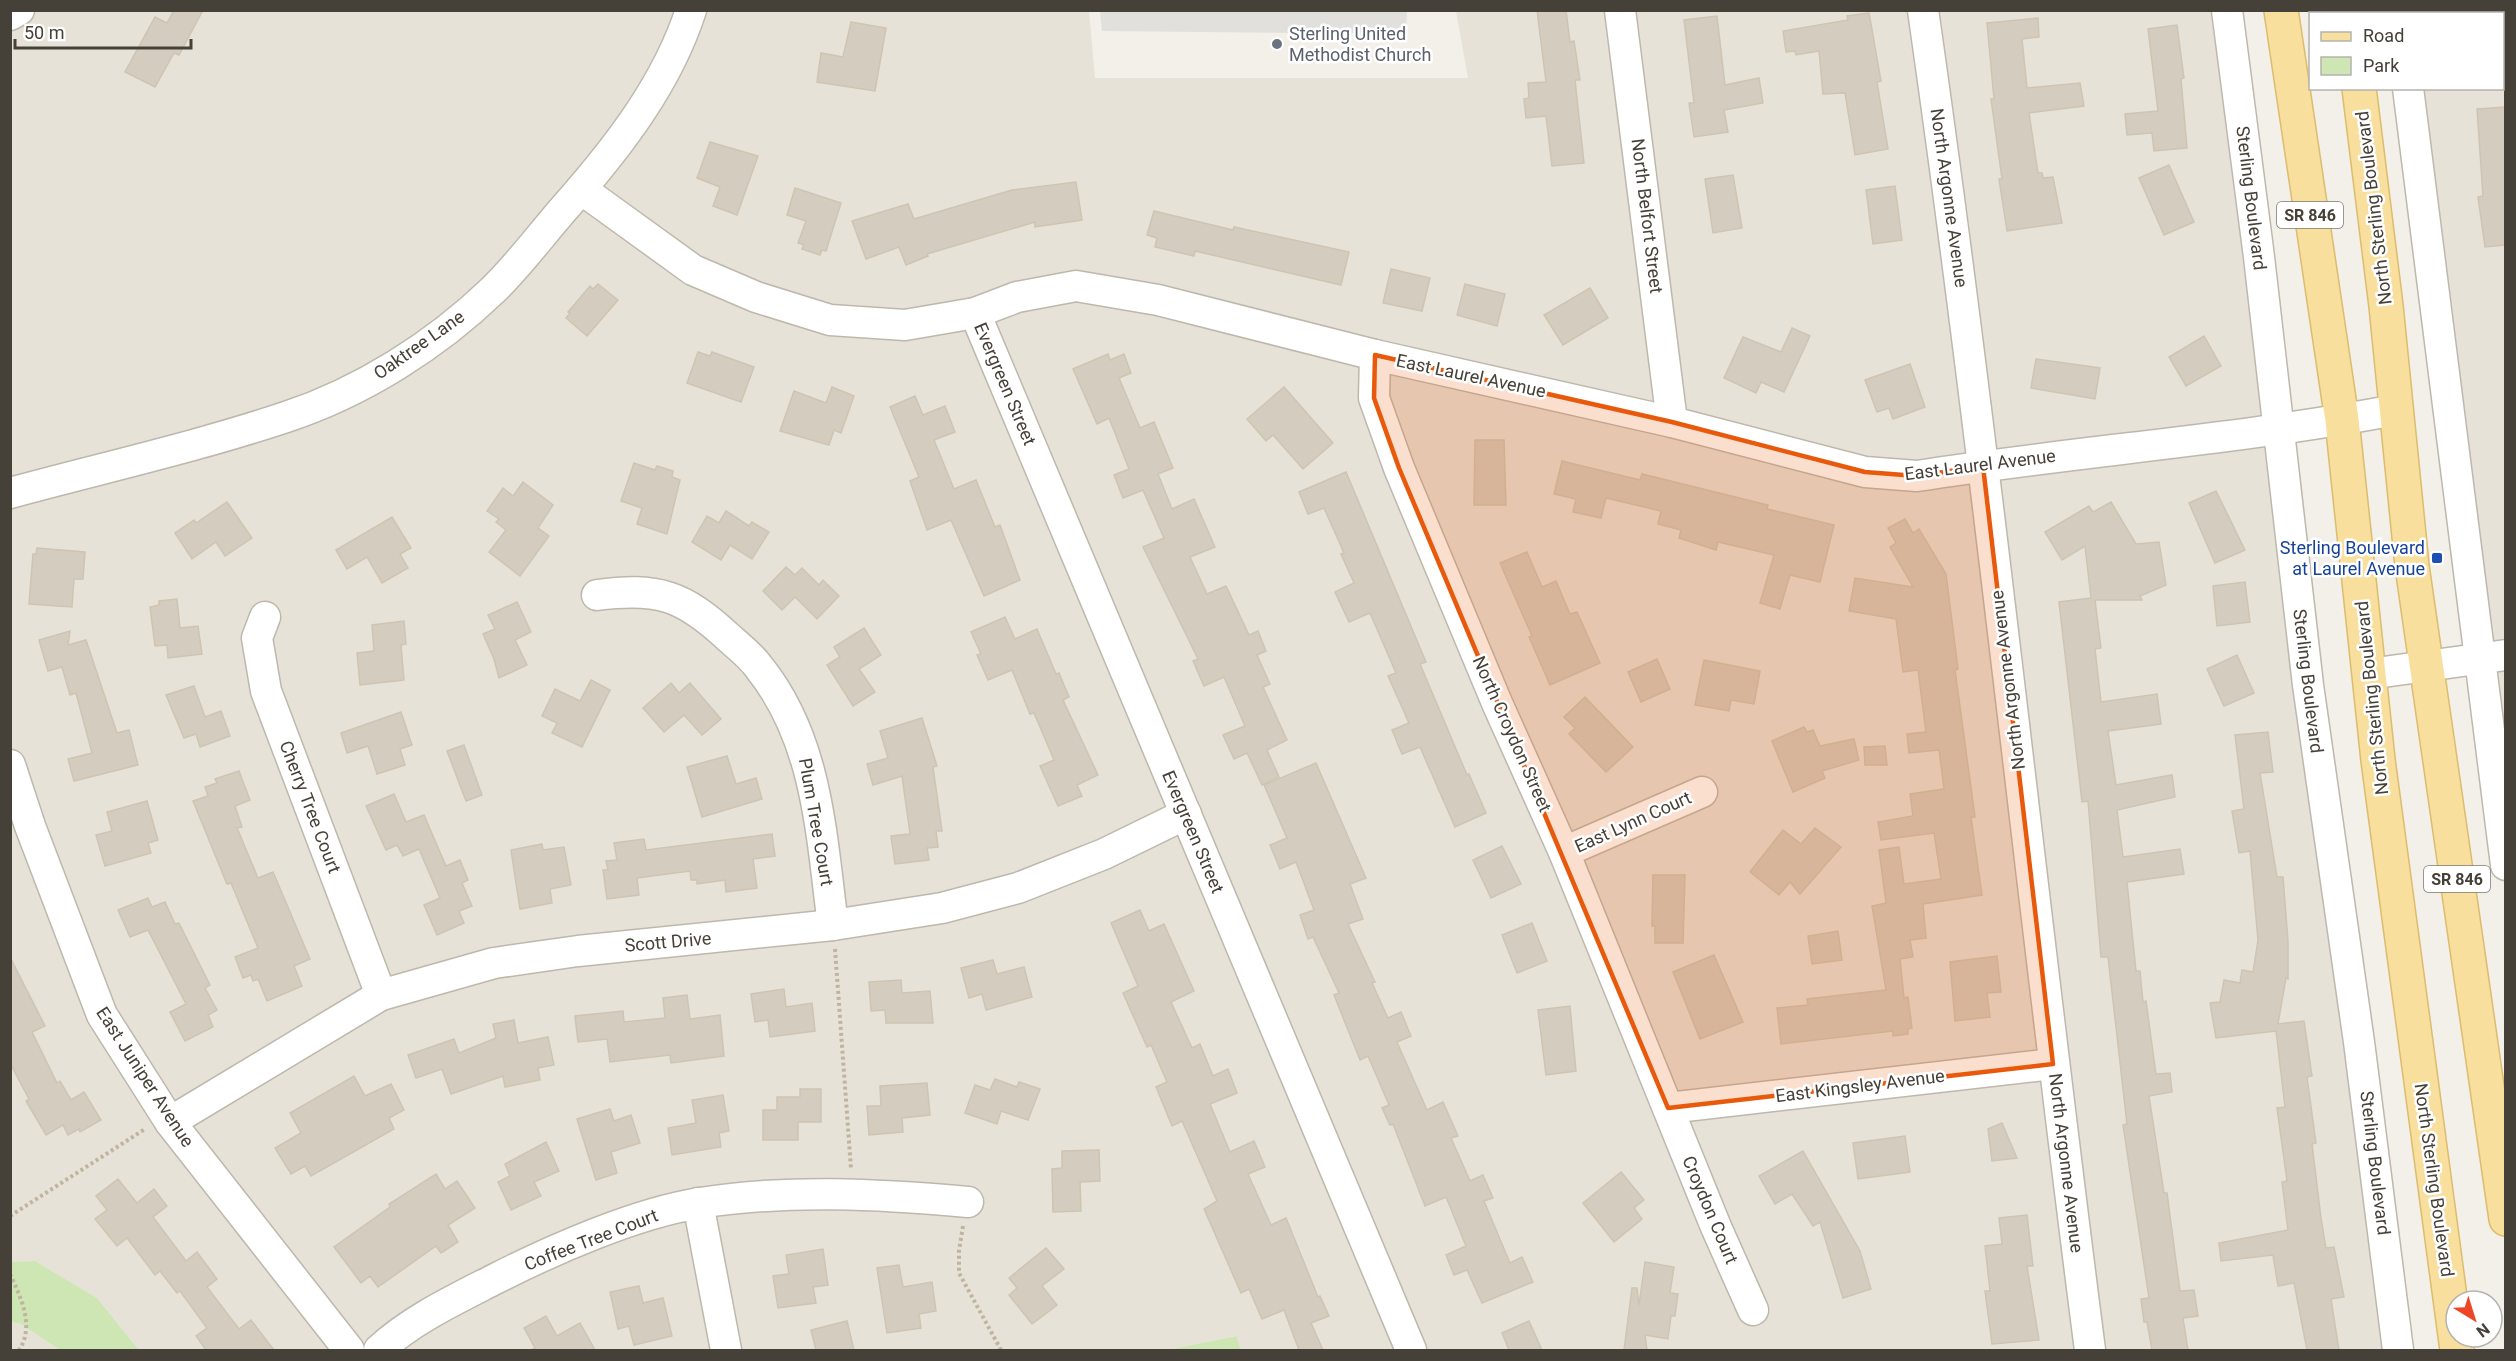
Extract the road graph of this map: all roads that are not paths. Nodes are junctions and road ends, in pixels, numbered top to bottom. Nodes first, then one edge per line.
1 (19, 10) edge
2 (692, 10) edge
3 (1620, 10) edge
4 (1923, 10) edge
5 (2227, 10) edge
6 (2281, 10) edge
7 (10, 15) edge
8 (2359, 90) edge
9 (2408, 90) edge
10 (581, 189) junction
11 (975, 313) junction
12 (1375, 355) junction
13 (2395, 410) junction
14 (2342, 420) junction
15 (1672, 422) junction
16 (2279, 430) junction
17 (1983, 466) junction
18 (10, 493) edge
19 (597, 595) dead end
20 (265, 617) dead end
21 (2493, 657) edge
22 (2426, 666) junction
23 (2369, 674) junction
24 (10, 765) edge
25 (1701, 792) dead end
26 (1186, 814) junction
27 (1564, 852) junction
28 (2505, 865) edge
29 (833, 925) junction
30 (381, 995) junction
31 (2053, 1064) junction
32 (1668, 1108) junction
33 (168, 1119) junction
34 (968, 1202) road end
35 (698, 1203) junction
36 (2505, 1220) edge
37 (1753, 1310) dead end
38 (349, 1350) edge
39 (379, 1350) edge
40 (726, 1350) edge
41 (1411, 1350) edge
42 (2090, 1350) edge
43 (2398, 1350) edge
44 (2457, 1350) edge

1 - 7 street
2 - 10 street, Oaktree Lane
3 - 15 street, North Belfort Street
4 - 17 street, North Argonne Avenue
5 - 16 street, Sterling Boulevard
6 - 14 main road, North Sterling Boulevard / SR 846
8 - 13 main road, North Sterling Boulevard / SR 846
9 - 21 street
10 - 11 street, East Laurel Avenue
10 - 18 street, Oaktree Lane
11 - 12 street, East Laurel Avenue
11 - 26 street, Evergreen Street
12 - 15 street, East Laurel Avenue
12 - 27 street, North Croydon Street
13 - 14 street, East Laurel Avenue
13 - 22 main road, North Sterling Boulevard / SR 846
14 - 16 street, East Laurel Avenue
14 - 23 main road, North Sterling Boulevard / SR 846
15 - 17 street, East Laurel Avenue
16 - 17 street, East Laurel Avenue
16 - 43 street, Sterling Boulevard
17 - 31 street, North Argonne Avenue
19 - 29 street, Plum Tree Court
20 - 30 street, Cherry Tree Court
21 - 22 street
21 - 28 street
22 - 23 street
22 - 36 main road, North Sterling Boulevard / SR 846
23 - 44 main road, North Sterling Boulevard / SR 846
24 - 33 street, East Juniper Avenue
25 - 27 street, East Lynn Court
26 - 29 street, Scott Drive
26 - 41 street, Evergreen Street
27 - 32 street, North Croydon Street
29 - 30 street, Scott Drive
30 - 33 street, Scott Drive
31 - 32 street, East Kingsley Avenue
31 - 42 street, North Argonne Avenue
32 - 37 street, Croydon Court
33 - 38 street, East Juniper Avenue
34 - 35 street, Coffee Tree Court
35 - 39 street, Coffee Tree Court
35 - 40 street

